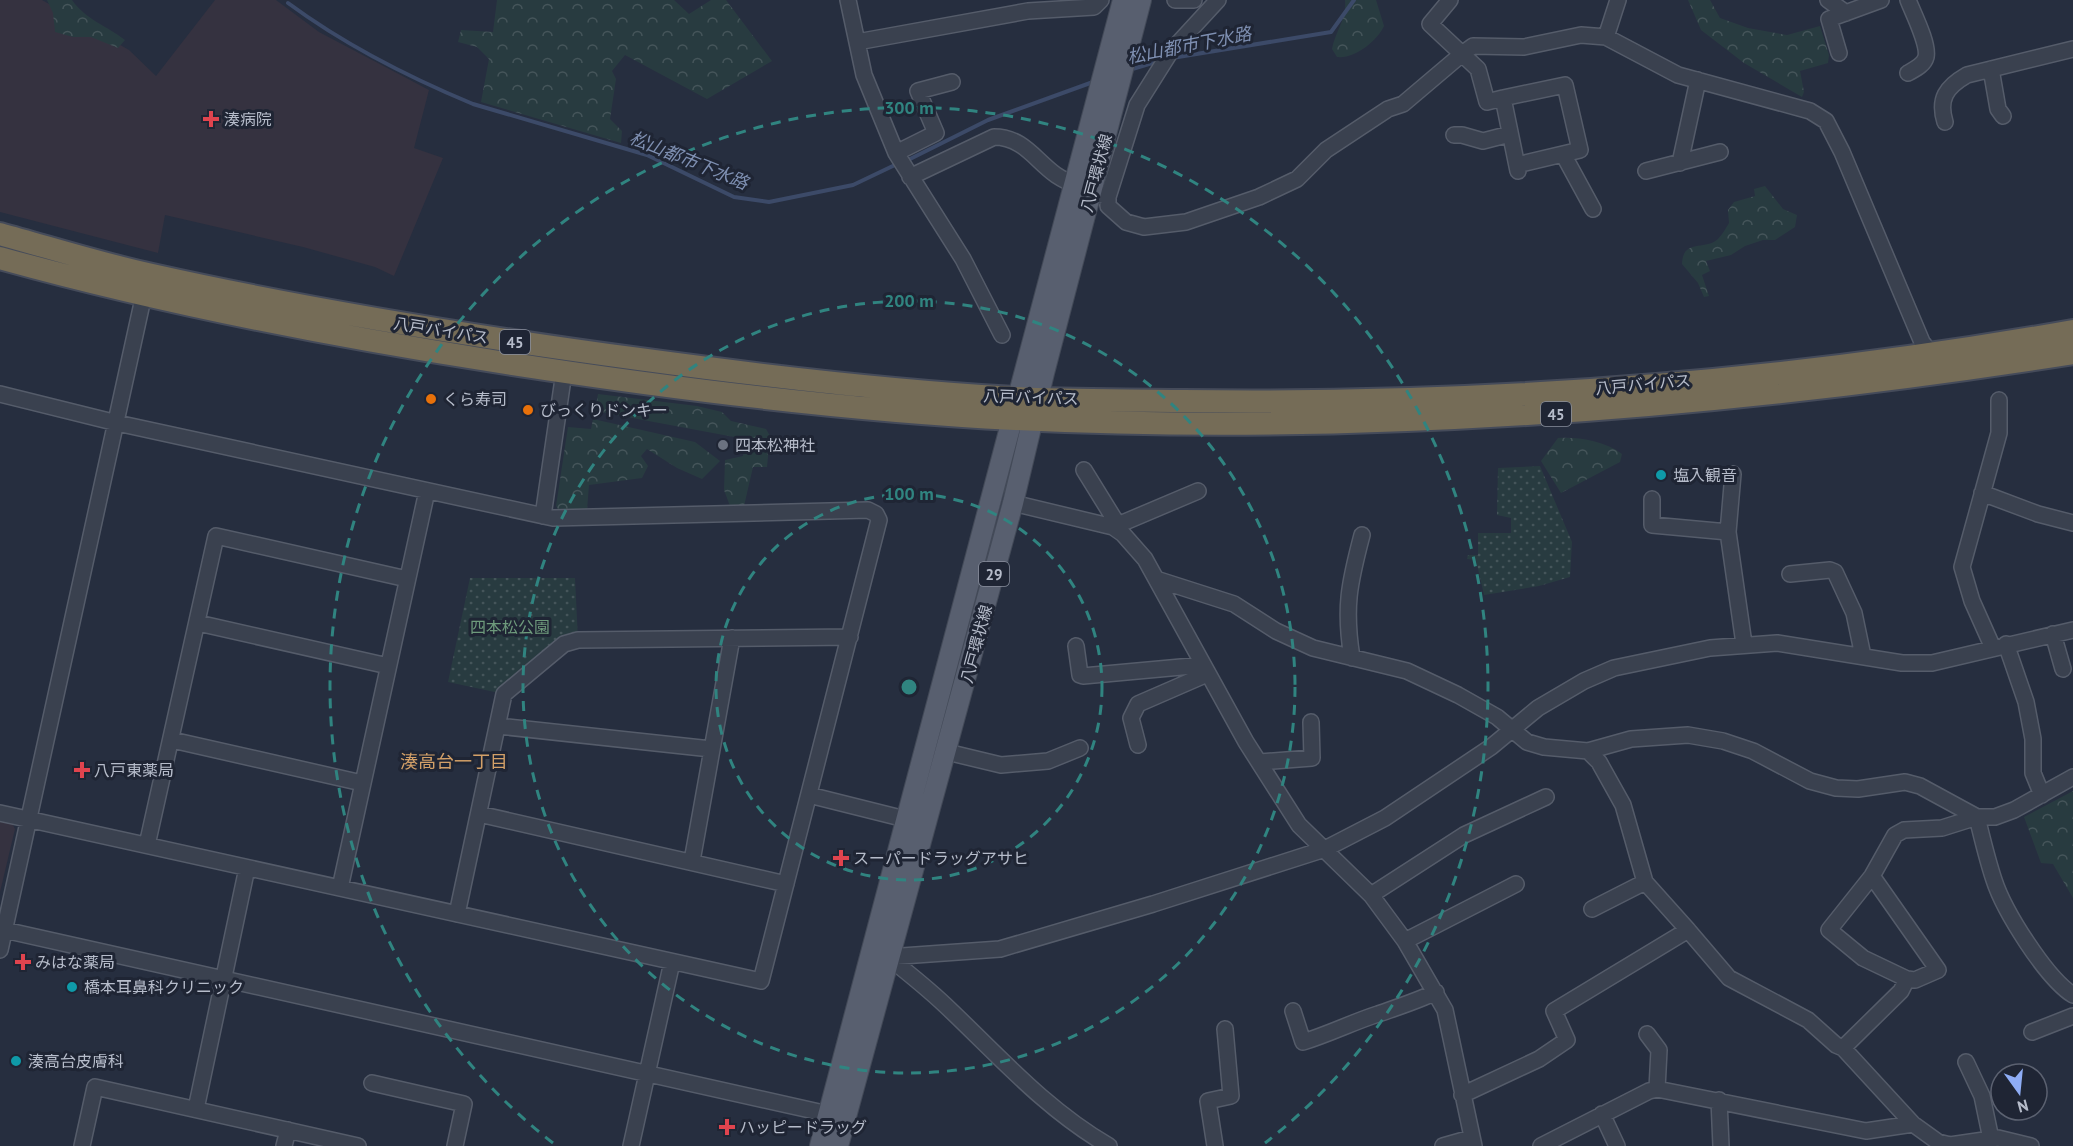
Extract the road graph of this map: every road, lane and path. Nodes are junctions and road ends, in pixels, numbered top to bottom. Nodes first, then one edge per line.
1 (848, 0) edge
2 (1101, 0) edge
3 (1123, 0) edge
4 (1142, 0) edge
5 (1175, 0) edge
6 (1450, 0) edge
7 (1618, 0) edge
8 (1828, 0) edge
9 (1881, 0) edge
10 (1908, 0) edge
11 (1205, 1) edge
12 (1845, 13) junction
13 (1606, 37) junction
14 (856, 42) junction
15 (2073, 48) edge
16 (1839, 53) dead end
17 (1462, 54) junction
18 (1991, 69) junction
19 (1908, 73) dead end
20 (1698, 80) junction
21 (952, 82) dead end
22 (1503, 98) junction
23 (2003, 116) dead end
24 (1945, 122) dead end
25 (1510, 134) junction
26 (1454, 135) dead end
27 (896, 153) junction
28 (1720, 153) dead end
29 (1563, 154) junction
30 (1680, 163) junction
31 (1646, 171) dead end
32 (910, 177) junction
33 (1091, 191) junction
34 (1593, 209) dead end
35 (0, 234) edge
36 (0, 258) edge
37 (146, 285) junction
38 (2073, 331) edge
39 (1002, 335) dead end
40 (1929, 353) junction
41 (2073, 353) edge
42 (1964, 369) junction
43 (564, 372) junction
44 (0, 394) edge
45 (1999, 400) dead end
46 (1026, 409) junction
47 (117, 423) junction
48 (1084, 470) dead end
49 (1733, 474) dead end
50 (427, 490) junction
51 (1198, 491) dead end
52 (1982, 494) junction
53 (1652, 499) dead end
54 (1013, 503) junction
55 (543, 516) junction
56 (2073, 523) edge
57 (1116, 526) junction
58 (1728, 532) junction
59 (1362, 535) dead end
60 (1790, 574) dead end
61 (407, 579) junction
62 (1159, 580) junction
63 (198, 623) junction
64 (2073, 630) edge
65 (2053, 634) junction
66 (850, 637) junction
67 (732, 638) junction
68 (1744, 644) junction
69 (1076, 646) dead end
70 (2000, 646) junction
71 (1863, 656) junction
72 (1352, 658) junction
73 (388, 666) junction
74 (2063, 669) dead end
75 (1205, 670) junction
76 (1311, 722) dead end
77 (498, 726) junction
78 (1511, 729) junction
79 (172, 740) junction
80 (1138, 745) dead end
81 (1080, 748) dead end
82 (711, 749) junction
83 (1588, 751) junction
84 (947, 752) junction
85 (1260, 762) junction
86 (2073, 777) edge
87 (362, 783) junction
88 (809, 795) junction
89 (2042, 795) junction
90 (1546, 797) dead end
91 (0, 813) edge
92 (479, 814) junction
93 (1977, 817) junction
94 (905, 819) junction
95 (29, 820) junction
96 (147, 845) junction
97 (1325, 849) junction
98 (692, 861) junction
99 (248, 868) junction
100 (1872, 876) junction
101 (1646, 882) junction
102 (786, 884) junction
103 (1516, 884) dead end
104 (340, 888) junction
105 (1371, 895) junction
106 (1592, 909) dead end
107 (457, 914) junction
108 (2, 929) edge
109 (1688, 930) junction
110 (1405, 941) junction
111 (0, 950) edge
112 (888, 957) junction
113 (672, 962) junction
114 (1907, 979) junction
115 (224, 980) junction
116 (1436, 992) junction
117 (2073, 994) edge
118 (1293, 1011) dead end
119 (2073, 1016) edge
120 (1225, 1029) dead end
121 (2032, 1032) dead end
122 (1647, 1034) dead end
123 (1843, 1048) junction
124 (1966, 1062) dead end
125 (648, 1073) junction
126 (372, 1083) dead end
127 (1658, 1089) junction
128 (1462, 1095) junction
129 (1719, 1100) junction
130 (196, 1109) junction
131 (1602, 1114) junction
132 (838, 1116) junction
133 (1913, 1124) junction
134 (288, 1130) junction
135 (1991, 1139) junction
136 (1473, 1142) edge
137 (82, 1146) edge
138 (284, 1146) edge
139 (358, 1146) edge
140 (455, 1146) edge
141 (631, 1146) edge
142 (820, 1146) edge
143 (838, 1146) edge
144 (1109, 1146) edge
145 (1215, 1146) edge
146 (1443, 1146) edge
147 (1541, 1146) edge
148 (1617, 1146) edge
149 (1721, 1146) edge
150 (2031, 1146) edge

1 - 14 street
2 - 14 street
3 - 33 main road, 八戸環状線 / 29
4 - 33 main road, 八戸環状線 / 29
5 - 11 street
6 - 17 street
7 - 13 street
8 - 12 street
9 - 12 street
10 - 19 street
11 - 33 street
12 - 16 street
13 - 17 street
13 - 20 street
14 - 27 street
15 - 18 street
17 - 22 street
17 - 33 street
18 - 23 street
18 - 24 street
20 - 30 street
20 - 40 street
21 - 27 street
22 - 25 street
22 - 29 street
25 - 26 street
25 - 29 street
27 - 32 street
28 - 30 street
29 - 34 street
30 - 31 street
32 - 33 street
32 - 39 street
33 - 46 main road, 八戸環状線 / 29
35 - 37 highway, 八戸バイパス / 45
36 - 37 highway, 八戸バイパス / 45
37 - 43 highway, 八戸バイパス / 45
37 - 46 highway, 八戸バイパス / 45
37 - 47 street
38 - 40 highway, 八戸バイパス / 45
40 - 42 street
40 - 46 highway, 八戸バイパス / 45
41 - 42 highway, 八戸バイパス / 45
42 - 46 highway, 八戸バイパス / 45
43 - 46 highway, 八戸バイパス / 45
43 - 55 street
44 - 47 street
45 - 52 street
46 - 54 main road, 八戸環状線 / 29
46 - 94 main road, 八戸環状線 / 29
47 - 50 street
47 - 95 street
48 - 57 street
49 - 58 street
50 - 55 street
50 - 61 street
51 - 57 street
52 - 56 street
52 - 70 street
53 - 58 street
54 - 57 street
54 - 84 main road, 八戸環状線 / 29
55 - 66 street
57 - 62 street
58 - 68 street
59 - 72 street
60 - 71 street
61 - 63 street
61 - 73 street
62 - 72 street
62 - 75 street
63 - 73 street
63 - 79 street
64 - 65 street
65 - 70 street
65 - 74 street
66 - 67 street
66 - 88 street
67 - 77 street
67 - 82 street
68 - 71 street
68 - 78 street
69 - 75 street
70 - 71 street
70 - 89 street
72 - 78 street
73 - 87 street
75 - 80 street
75 - 85 street
76 - 85 street
77 - 82 street
77 - 92 street
78 - 83 street
78 - 97 street
79 - 87 street
79 - 96 street
81 - 84 street
82 - 98 street
83 - 93 street
83 - 101 street
84 - 112 main road, 八戸環状線 / 29
85 - 97 street
86 - 89 street
87 - 104 street
88 - 94 street
88 - 102 street
89 - 93 street
90 - 105 street
91 - 95 street
92 - 98 street
92 - 107 street
93 - 100 street
93 - 117 street
94 - 132 main road, 八戸環状線 / 29
95 - 96 street
95 - 108 street
96 - 99 street
97 - 105 street
97 - 112 street
98 - 102 street
99 - 104 street
99 - 115 street
100 - 114 street
100 - 114 street
101 - 106 street
101 - 109 street
102 - 113 street
103 - 110 street
104 - 107 street
105 - 110 street
107 - 113 street
108 - 111 street
108 - 115 street
109 - 123 street
109 - 128 street
110 - 116 street
112 - 132 main road, 八戸環状線 / 29
112 - 144 street
113 - 125 street
114 - 123 street
115 - 125 street
115 - 130 street
116 - 118 street
116 - 128 street
119 - 121 street
120 - 145 street
122 - 127 street
123 - 133 street
124 - 135 street
125 - 132 street
125 - 141 street
126 - 140 street
127 - 129 street
127 - 131 street
128 - 136 street
129 - 133 street
129 - 149 street
130 - 134 street
130 - 137 street
131 - 147 street
131 - 148 street
132 - 142 main road, 八戸環状線 / 29
132 - 143 main road, 八戸環状線 / 29
133 - 135 street
134 - 138 street
134 - 139 street
135 - 150 street
136 - 146 street

